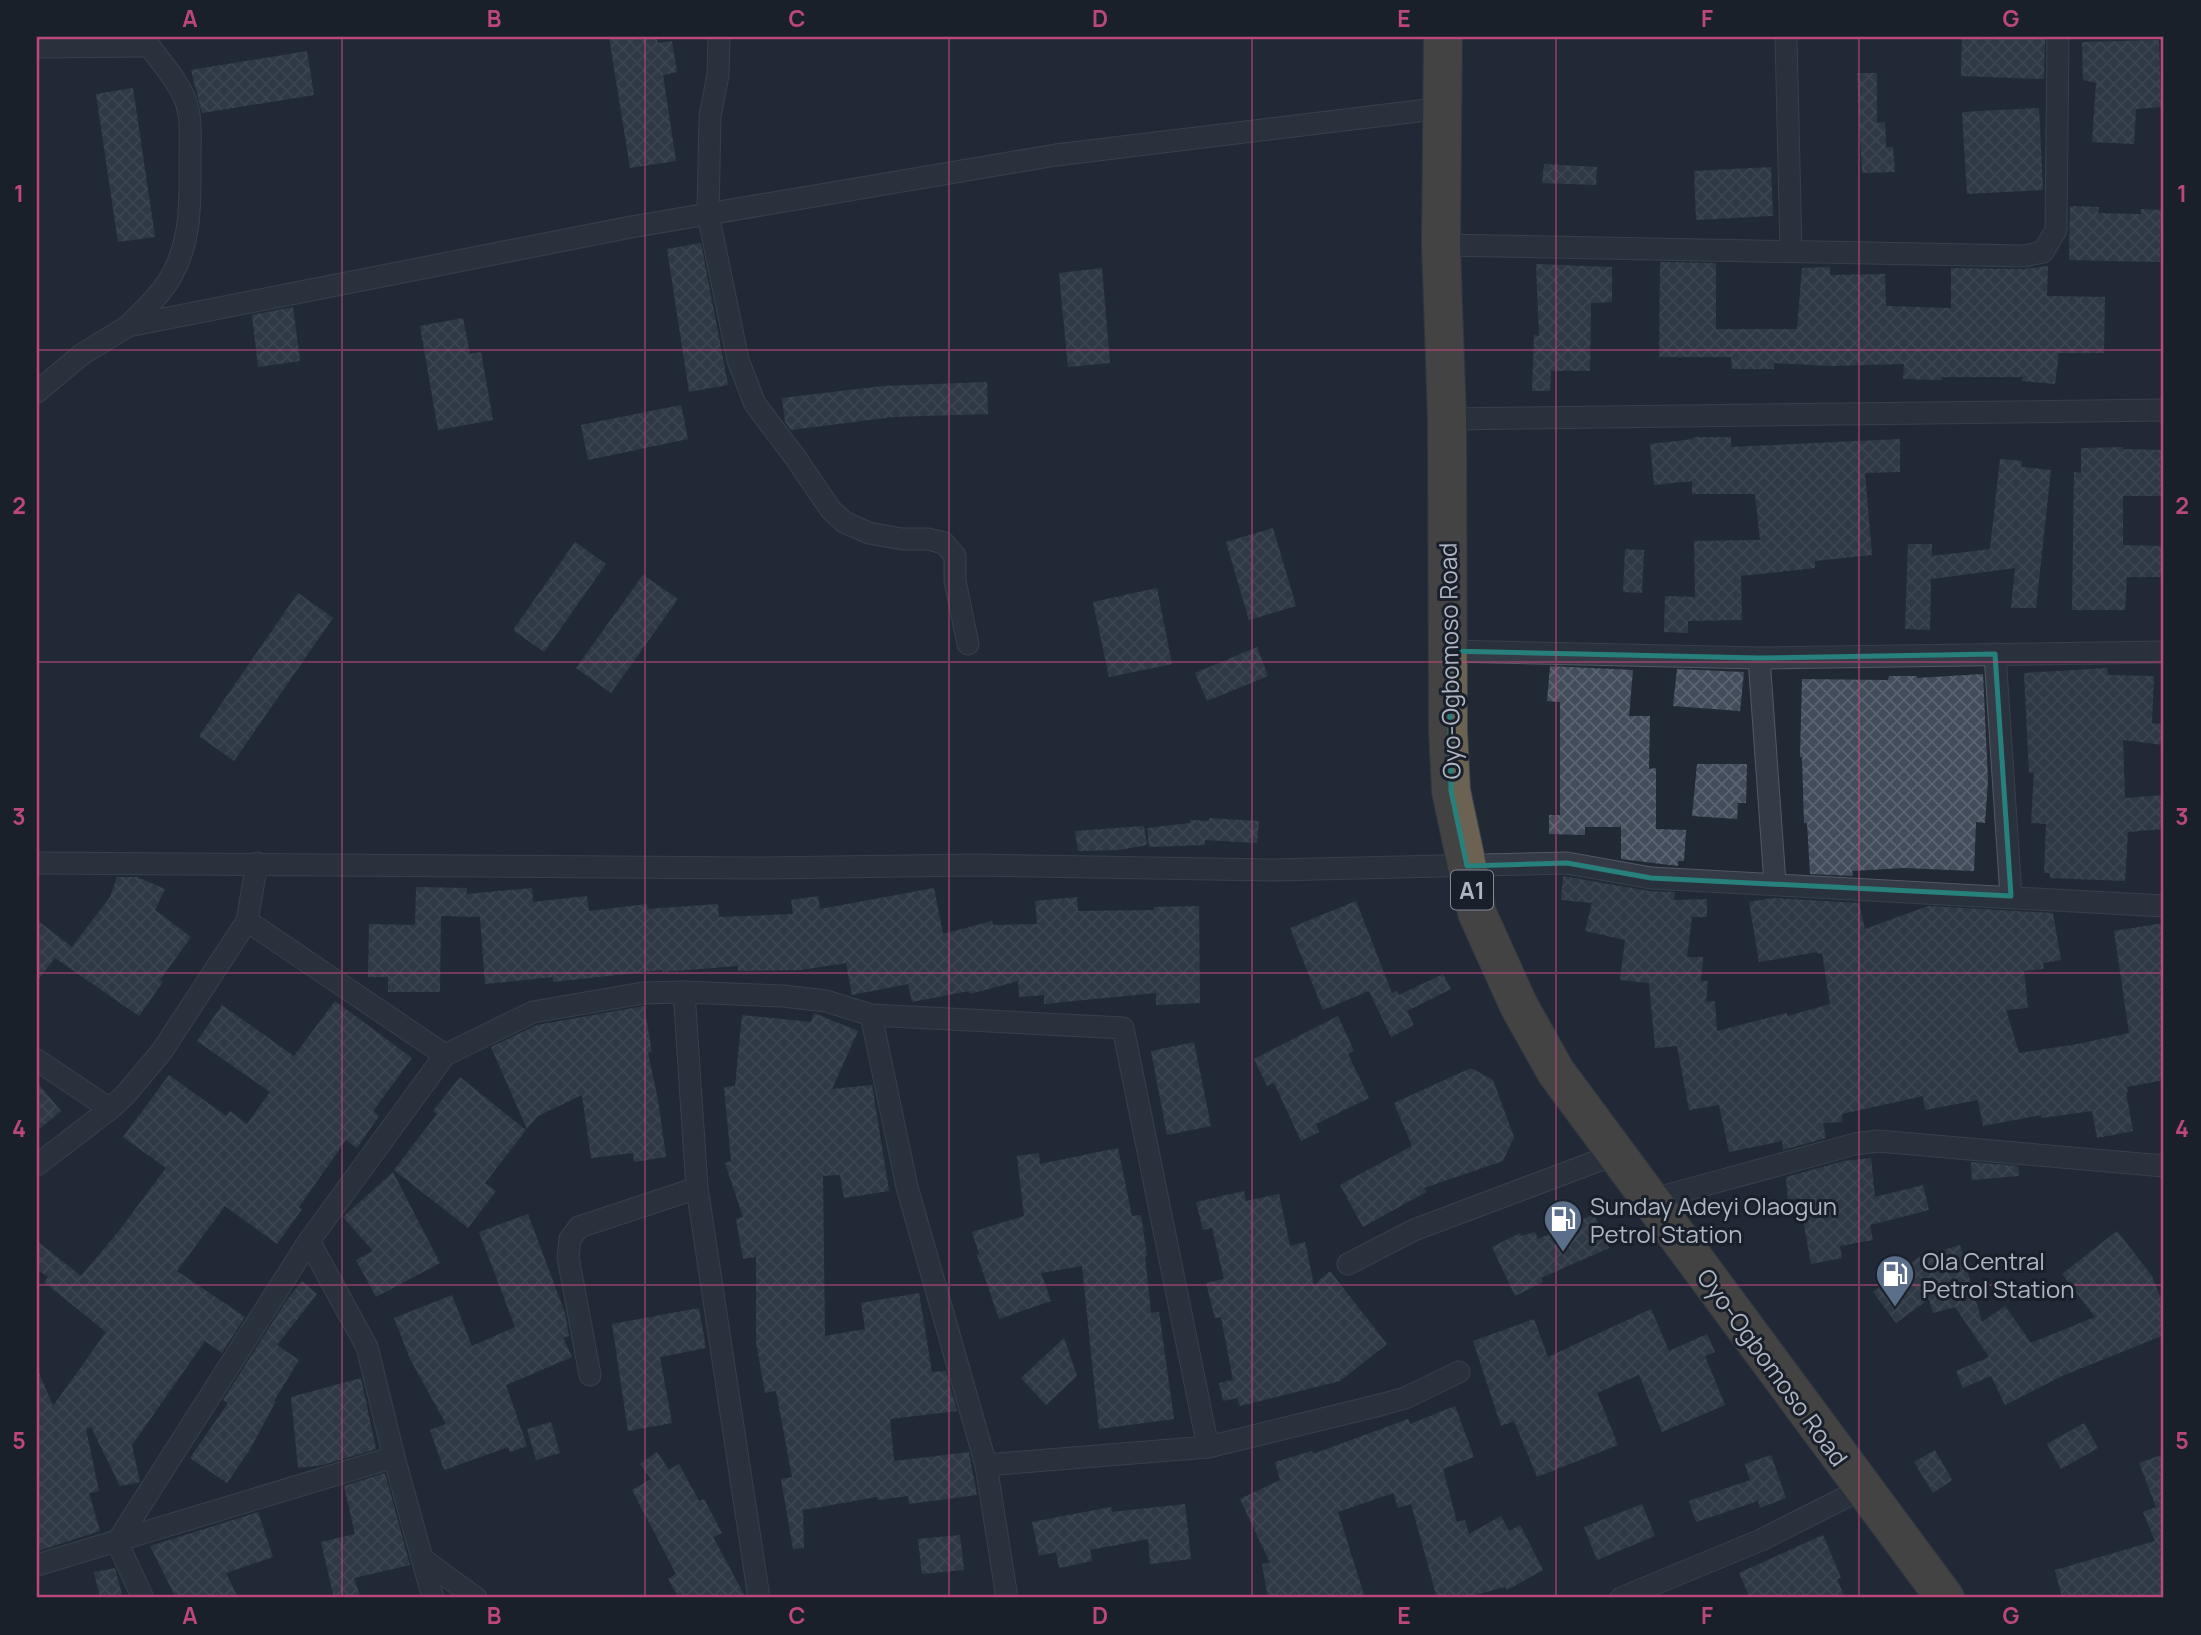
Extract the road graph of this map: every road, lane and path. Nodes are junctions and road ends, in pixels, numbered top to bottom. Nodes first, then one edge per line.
1 (719, 37) edge
2 (1443, 37) edge
3 (1786, 37) edge
4 (2058, 37) edge
5 (146, 41) edge
6 (37, 47) edge
7 (1443, 108) junction
8 (708, 214) junction
9 (1441, 245) junction
10 (1791, 251) junction
11 (128, 326) junction
12 (37, 392) edge
13 (2164, 410) edge
14 (1447, 419) junction
15 (968, 644) dead end
16 (1449, 651) junction
17 (2164, 652) edge
18 (1995, 654) junction
19 (1759, 657) junction
20 (37, 863) edge
21 (257, 863) junction
22 (1467, 866) junction
23 (1775, 883) junction
24 (2011, 896) junction
25 (2164, 906) edge
26 (247, 921) junction
27 (684, 992) junction
28 (871, 1015) junction
29 (445, 1055) junction
30 (37, 1060) edge
31 (110, 1109) junction
32 (1616, 1154) junction
33 (37, 1165) edge
34 (2164, 1166) edge
35 (697, 1188) junction
36 (1650, 1200) junction
37 (309, 1241) junction
38 (1348, 1264) dead end
39 (1459, 1372) dead end
40 (590, 1375) dead end
41 (1208, 1447) junction
42 (394, 1457) junction
43 (986, 1465) junction
44 (1862, 1489) junction
45 (117, 1542) junction
46 (424, 1560) junction
47 (37, 1565) edge
48 (143, 1598) edge
49 (433, 1598) edge
50 (476, 1598) edge
51 (760, 1598) edge
52 (1007, 1598) edge
53 (1621, 1598) edge
54 (1945, 1598) edge

1 - 8 street
2 - 7 highway, Oyo-Ogbomoso Road / A1
3 - 10 street
4 - 10 street
5 - 6 street
5 - 11 street
7 - 8 street
7 - 9 highway, Oyo-Ogbomoso Road / A1
8 - 11 street
8 - 15 street
9 - 10 street
9 - 14 highway, Oyo-Ogbomoso Road / A1
11 - 12 street
13 - 14 street
14 - 16 highway, Oyo-Ogbomoso Road / A1
16 - 19 street
16 - 22 highway, Oyo-Ogbomoso Road / A1
17 - 18 street
18 - 19 street
18 - 24 street
19 - 23 street
20 - 21 street
21 - 22 street
21 - 26 street
22 - 23 street
22 - 32 highway, Oyo-Ogbomoso Road / A1
23 - 24 street
24 - 25 street
26 - 29 street
26 - 31 street
27 - 28 street
27 - 29 street
27 - 35 street
28 - 41 street
28 - 43 street
29 - 37 street
30 - 31 street
31 - 33 street
32 - 36 highway, Oyo-Ogbomoso Road / A1
32 - 38 street
34 - 36 street
35 - 40 street
35 - 51 street
36 - 44 highway, Oyo-Ogbomoso Road / A1
37 - 42 street
37 - 45 street
39 - 41 street
41 - 43 street
42 - 45 street
42 - 46 street
43 - 52 street
44 - 53 street
44 - 54 highway, Oyo-Ogbomoso Road / A1
45 - 47 street
45 - 48 street
46 - 49 street
46 - 50 street

